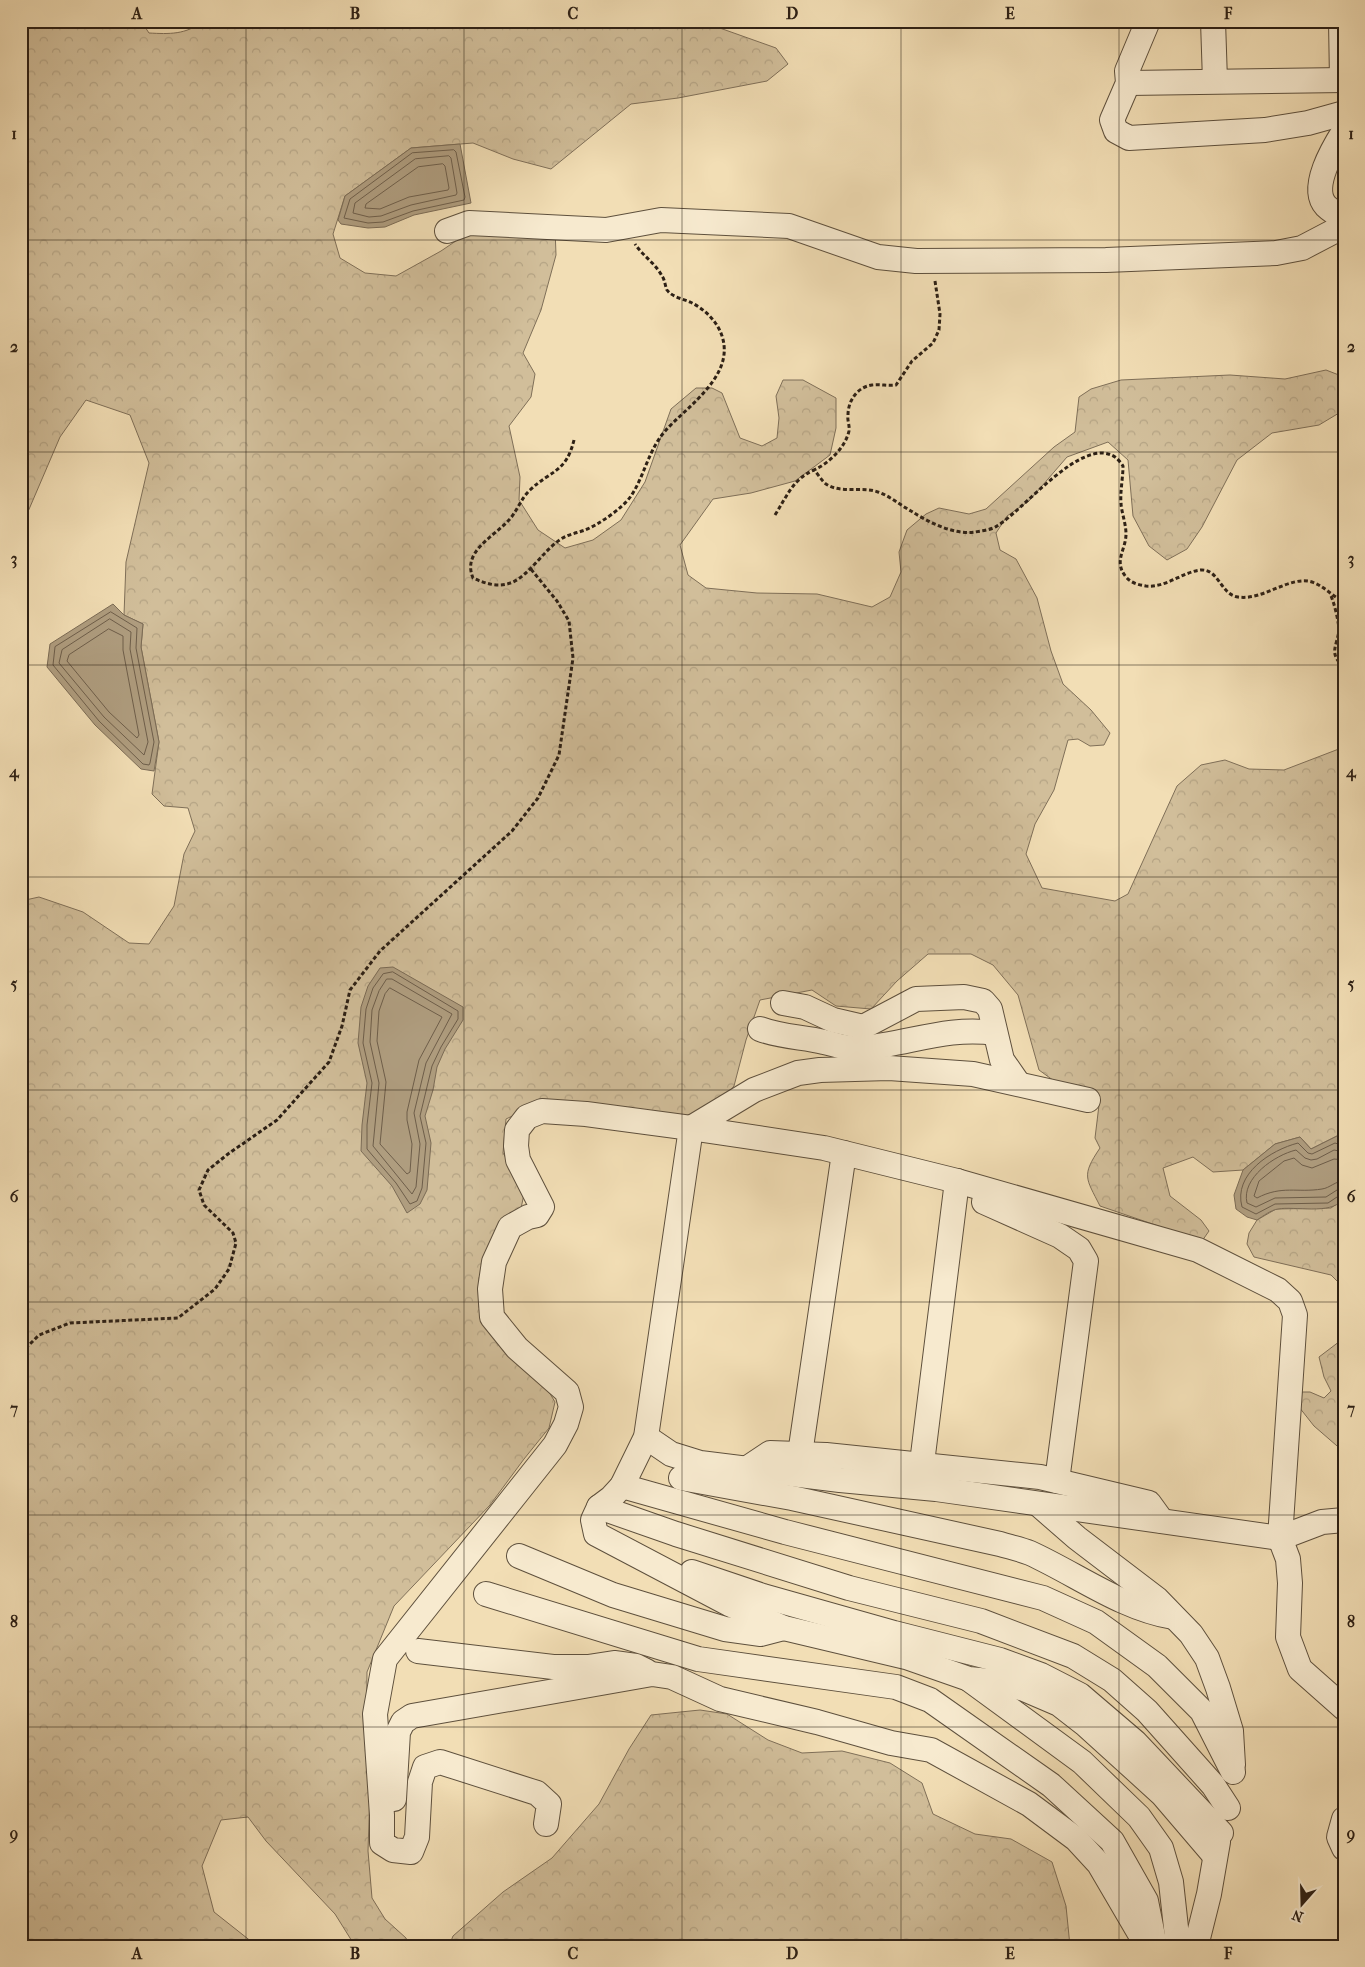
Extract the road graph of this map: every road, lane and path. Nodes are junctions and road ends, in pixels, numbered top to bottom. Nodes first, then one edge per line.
1 (1148, 21) edge
2 (1213, 21) edge
3 (1341, 21) edge
4 (1343, 80) edge
5 (1215, 81) junction
6 (1128, 83) junction
7 (1344, 113) edge
8 (1344, 131) edge
9 (1344, 221) edge
10 (637, 224) junction
11 (1344, 226) edge
12 (447, 231) dead end
13 (934, 261) junction
14 (574, 440) dead end
15 (814, 470) junction
16 (775, 515) dead end
17 (530, 568) junction
18 (1330, 594) junction
19 (1344, 602) edge
20 (1344, 667) edge
21 (783, 1003) dead end
22 (760, 1029) dead end
23 (995, 1034) junction
24 (1018, 1083) junction
25 (1088, 1100) dead end
26 (691, 1128) junction
27 (844, 1153) junction
28 (958, 1181) junction
29 (21, 1353) edge
30 (646, 1437) junction
31 (800, 1454) junction
32 (922, 1463) junction
33 (746, 1469) junction
34 (681, 1478) dead end
35 (1056, 1481) junction
36 (622, 1486) junction
37 (1038, 1504) junction
38 (599, 1507) junction
39 (1344, 1520) edge
40 (1162, 1521) junction
41 (1280, 1538) junction
42 (519, 1556) dead end
43 (680, 1579) junction
44 (486, 1594) dead end
45 (1175, 1618) junction
46 (784, 1628) junction
47 (418, 1651) dead end
48 (652, 1674) junction
49 (969, 1679) junction
50 (1339, 1695) edge
51 (1233, 1772) junction
52 (1228, 1808) junction
53 (382, 1815) junction
54 (1344, 1819) edge
55 (546, 1824) dead end
56 (1221, 1833) junction
57 (1344, 1848) edge
58 (1214, 1856) junction
59 (1147, 1946) edge
60 (1155, 1946) edge
61 (1178, 1946) edge
62 (1196, 1946) edge

1 - 6 street
2 - 5 street
3 - 4 street
4 - 5 street
5 - 6 street
6 - 7 street
8 - 9 street
10 - 12 street
10 - 13 street
10 - 17 path
11 - 13 street
13 - 15 path
14 - 17 path
15 - 16 path
15 - 18 path
17 - 29 path
18 - 19 path
18 - 20 path
21 - 23 street
22 - 23 street
23 - 24 street
24 - 25 street
24 - 26 street
26 - 27 street
26 - 30 street
26 - 53 street
27 - 28 street
27 - 31 street
28 - 32 street
28 - 35 street
28 - 41 street
30 - 33 street
30 - 36 street
31 - 32 street
31 - 33 street
32 - 35 street
33 - 37 street
34 - 45 street
35 - 40 street
36 - 38 street
36 - 51 street
37 - 40 street
37 - 45 street
38 - 43 street
38 - 52 street
39 - 41 street
40 - 41 street
41 - 50 street
42 - 46 street
43 - 46 street
43 - 56 street
44 - 60 street
45 - 51 street
46 - 49 street
47 - 48 street
48 - 53 street
48 - 59 street
49 - 58 street
49 - 61 street
51 - 52 street
52 - 56 street
53 - 55 street
54 - 57 street
56 - 58 street
58 - 62 street

